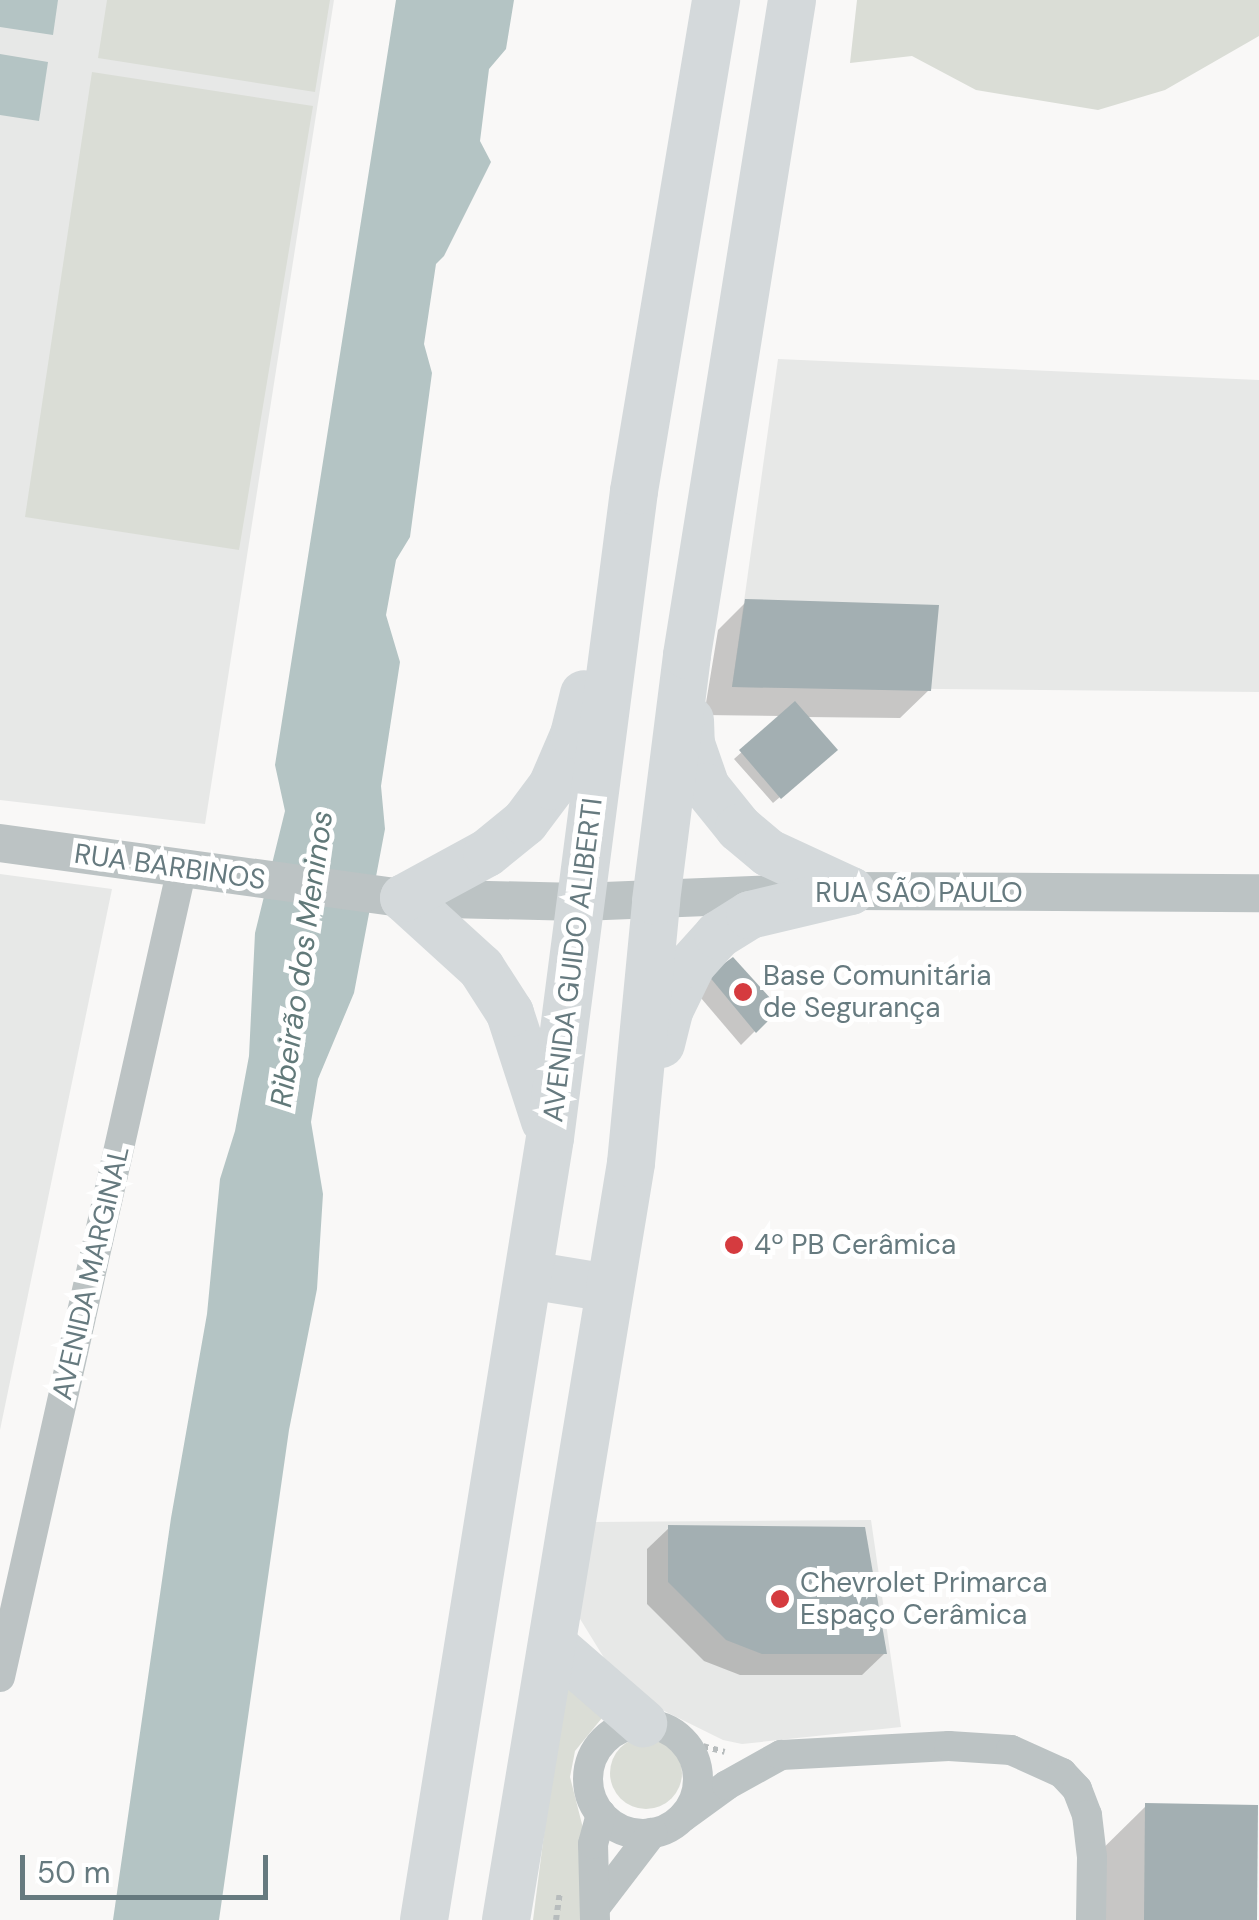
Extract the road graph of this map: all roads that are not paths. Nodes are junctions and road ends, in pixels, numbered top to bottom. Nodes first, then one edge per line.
1 (716, 0) edge
2 (792, 0) edge
3 (689, 163) junction
4 (759, 204) junction
5 (634, 491) junction
6 (687, 655) junction
7 (0, 842) edge
8 (182, 868) junction
9 (851, 892) junction
10 (1259, 893) edge
11 (395, 897) junction
12 (656, 901) junction
13 (580, 902) junction
14 (550, 1138) junction
15 (630, 1163) junction
16 (529, 1274) junction
17 (608, 1288) junction
18 (552, 1644) junction
19 (0, 1678) edge
20 (643, 1723) junction
21 (601, 1814) junction
22 (683, 1817) junction
23 (652, 1833) junction
24 (596, 1912) edge
25 (424, 1920) edge
26 (506, 1920) edge
27 (1090, 1920) edge

1 - 3 main road, AVENIDA GUIDO ALIBERTI
2 - 4 main road
3 - 4 main road
3 - 5 main road, AVENIDA GUIDO ALIBERTI
4 - 6 main road
5 - 11 main road
5 - 13 main road, AVENIDA GUIDO ALIBERTI
6 - 9 main road
6 - 12 main road
7 - 8 street, RUA BARBINOS
8 - 11 street, RUA BARBINOS
8 - 19 street, AVENIDA MARGINAL
9 - 10 street, RUA SÃO PAULO
9 - 12 street, RUA SÃO PAULO
9 - 15 main road
11 - 13 street, RUA BARBINOS
11 - 14 main road
12 - 13 street, RUA SÃO PAULO
12 - 15 main road
13 - 14 main road, AVENIDA GUIDO ALIBERTI
14 - 16 main road, AVENIDA GUIDO ALIBERTI
15 - 17 main road
16 - 17 main road
16 - 25 main road, AVENIDA GUIDO ALIBERTI
17 - 18 main road
18 - 20 main road
18 - 26 main road
20 - 21 street
20 - 22 street
21 - 23 street
21 - 24 street
22 - 23 street
22 - 27 street
23 - 24 street

